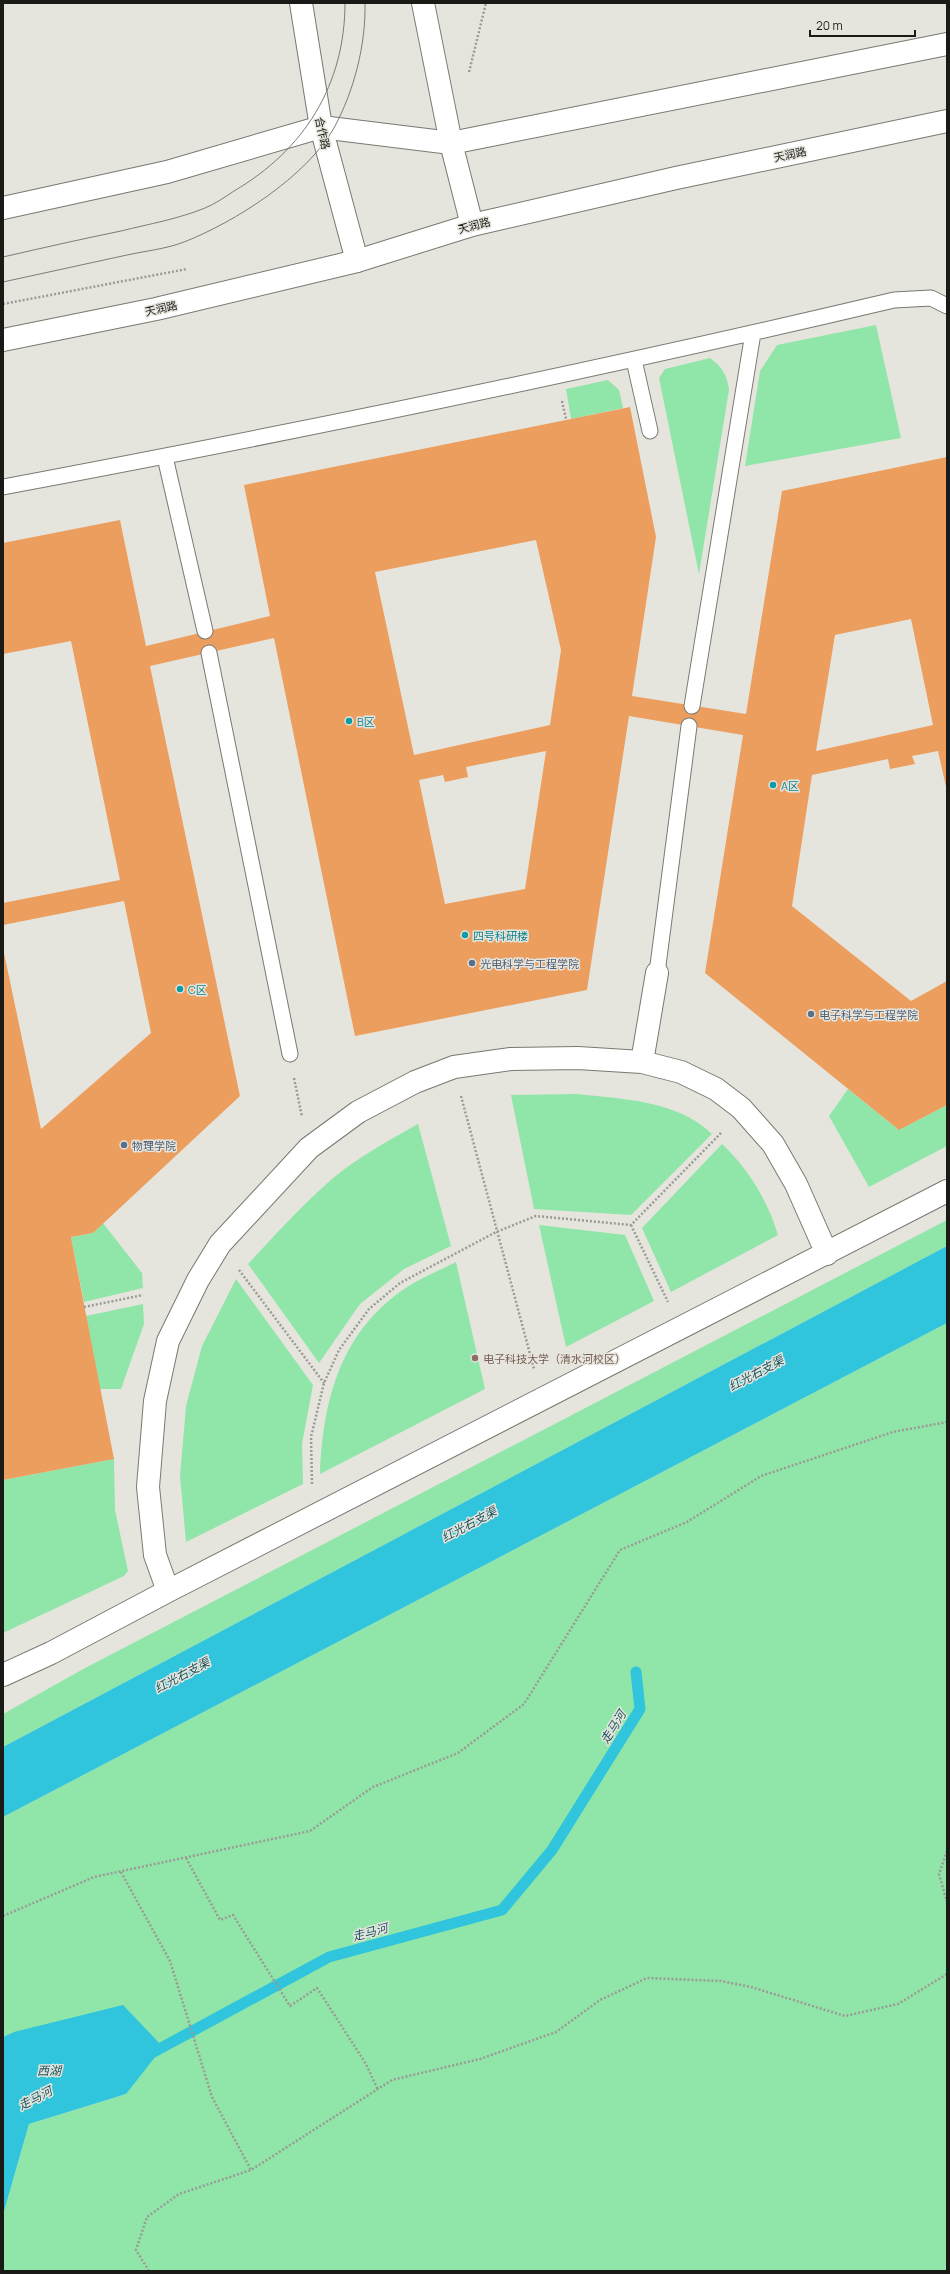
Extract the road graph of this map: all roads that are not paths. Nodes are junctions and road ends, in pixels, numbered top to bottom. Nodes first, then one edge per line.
1 (301, 3) edge
2 (423, 3) edge
3 (947, 44) edge
4 (947, 121) edge
5 (321, 128) junction
6 (451, 143) junction
7 (3, 208) edge
8 (472, 225) junction
9 (357, 262) junction
10 (947, 306) edge
11 (753, 333) junction
12 (3, 340) edge
13 (634, 360) junction
14 (650, 431) dead end
15 (166, 457) junction
16 (3, 487) edge
17 (205, 631) dead end
18 (209, 653) dead end
19 (692, 706) dead end
20 (689, 726) dead end
21 (657, 973) joint
22 (290, 1054) road end
23 (642, 1062) junction
24 (947, 1191) edge
25 (827, 1254) junction
26 (168, 1591) junction
27 (3, 1675) edge

1 - 5 main road, 合作路
2 - 6 main road
3 - 6 main road
4 - 8 main road, 天润路
5 - 6 main road
5 - 7 main road
5 - 9 main road, 合作路
6 - 8 main road
8 - 9 main road, 天润路
9 - 12 main road, 天润路
10 - 11 lane
11 - 13 lane
11 - 19 lane
13 - 14 lane
13 - 15 lane
15 - 16 lane
15 - 17 lane
18 - 22 lane
20 - 21 lane
21 - 23 main road
23 - 25 main road
23 - 26 main road
24 - 25 main road
25 - 26 main road
26 - 27 main road

